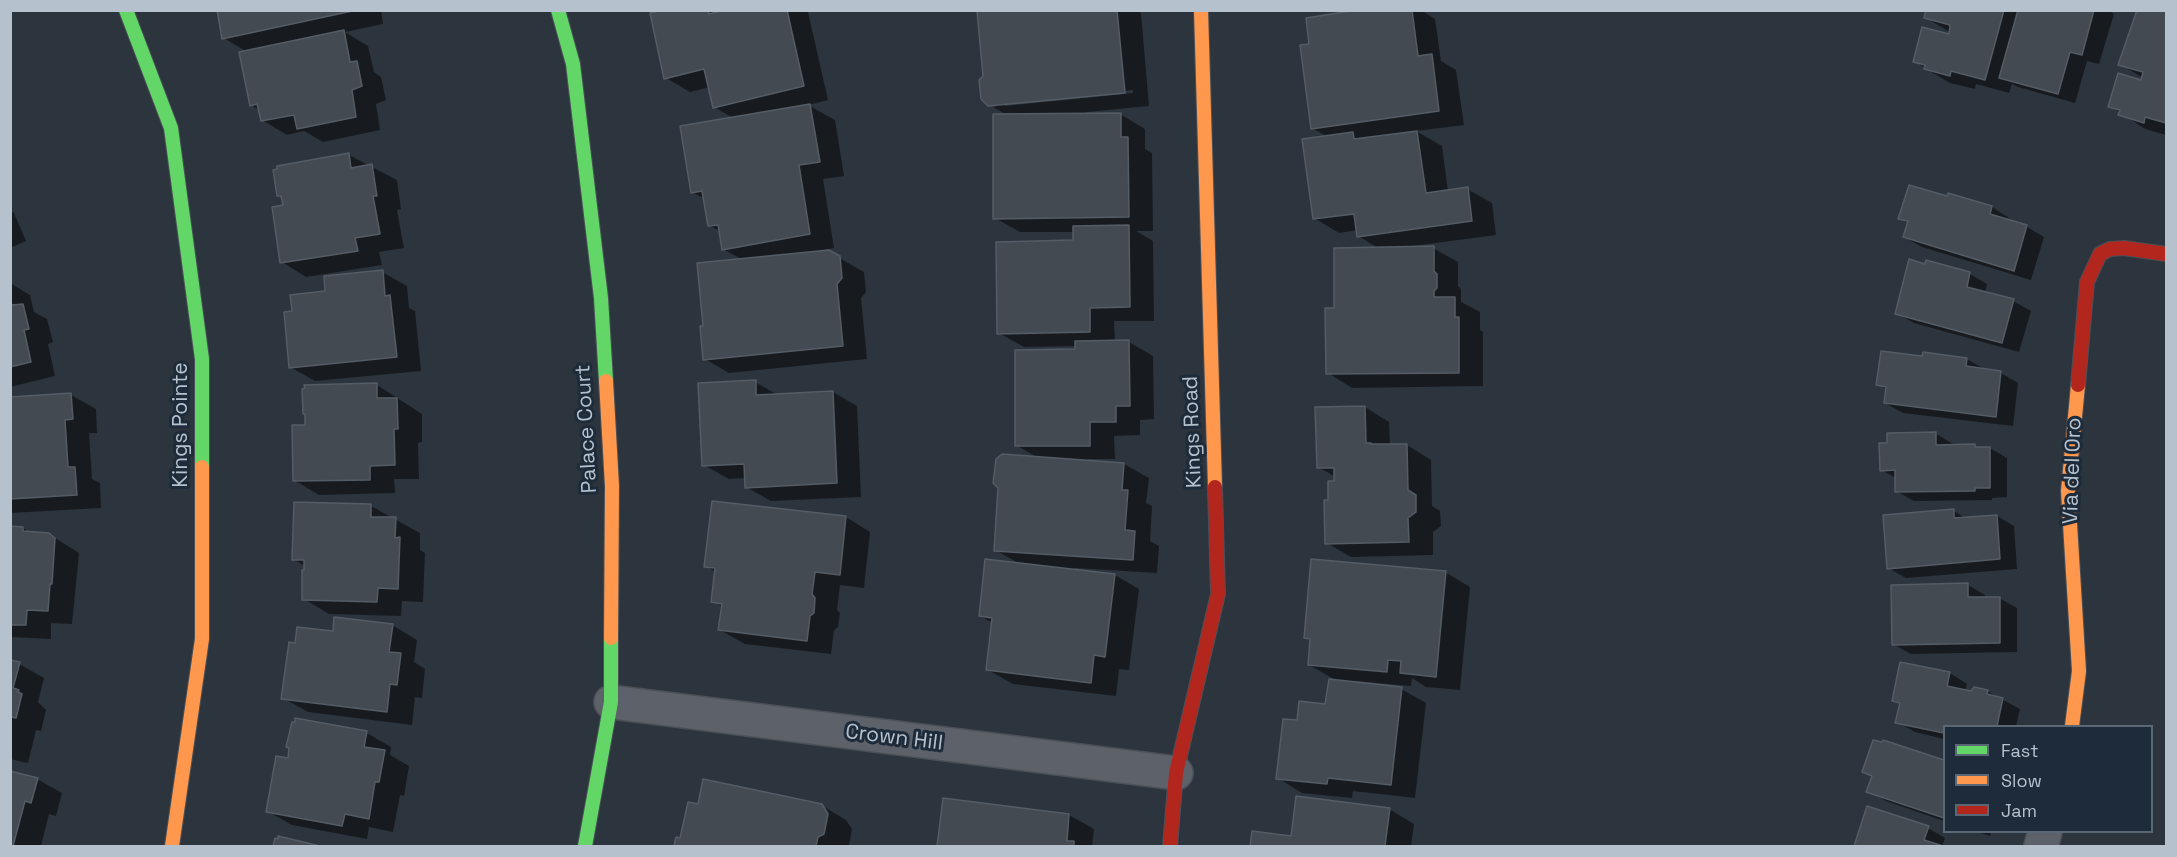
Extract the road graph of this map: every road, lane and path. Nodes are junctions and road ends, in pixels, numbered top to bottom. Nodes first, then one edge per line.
1 (126, 10) edge
2 (558, 10) edge
3 (1201, 10) edge
4 (2166, 254) edge
5 (611, 702) junction
6 (2072, 725) edge
7 (1176, 773) junction
8 (172, 846) edge
9 (585, 846) edge
10 (1170, 846) edge

1 - 8 street, Kings Pointe
2 - 5 street, Palace Court
3 - 7 street, Kings Road
4 - 6 street, Via del Oro
5 - 7 street, Crown Hill
5 - 9 street, Palace Court
7 - 10 street, Kings Road

